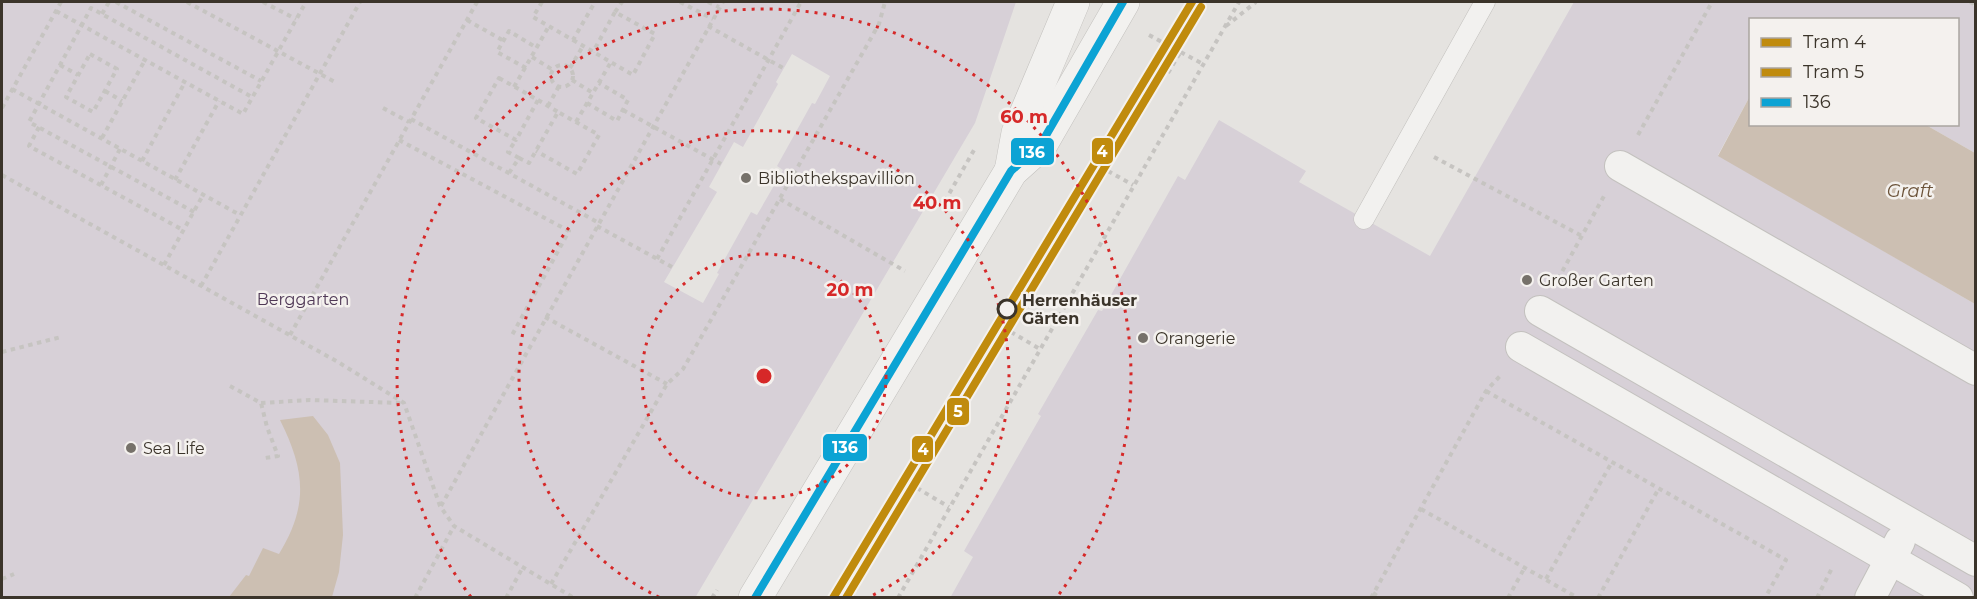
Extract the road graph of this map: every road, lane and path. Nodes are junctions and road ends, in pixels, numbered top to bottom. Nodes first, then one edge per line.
1 (60, 2) edge
2 (109, 2) edge
3 (116, 2) edge
4 (187, 2) edge
5 (263, 2) edge
6 (306, 2) edge
7 (360, 2) edge
8 (477, 2) edge
9 (542, 2) edge
10 (595, 2) edge
11 (622, 2) edge
12 (680, 2) edge
13 (708, 2) edge
14 (723, 2) edge
15 (801, 2) edge
16 (884, 2) edge
17 (1073, 2) edge
18 (1123, 2) edge
19 (1239, 2) edge
20 (1256, 2) edge
21 (1485, 2) edge
22 (1712, 2) edge
23 (1970, 2) edge
24 (1976, 5) edge
25 (719, 8) junction
26 (56, 10) junction
27 (615, 12) junction
28 (102, 14) junction
29 (296, 19) junction
30 (713, 19) junction
31 (467, 20) junction
32 (82, 25) junction
33 (549, 26) junction
34 (708, 26) junction
35 (1223, 28) junction
36 (573, 40) junction
37 (504, 41) junction
38 (583, 46) junction
39 (537, 48) junction
40 (278, 51) junction
41 (593, 52) junction
42 (1180, 53) dead end
43 (532, 57) junction
44 (145, 60) junction
45 (769, 60) junction
46 (611, 62) junction
47 (60, 65) junction
48 (525, 68) junction
49 (570, 68) junction
50 (783, 68) dead end
51 (553, 70) junction
52 (1167, 73) dead end
53 (320, 74) junction
54 (78, 75) junction
55 (572, 80) junction
56 (261, 81) junction
57 (185, 82) junction
58 (335, 82) dead end
59 (599, 83) junction
60 (559, 86) junction
61 (514, 87) junction
62 (12, 89) junction
63 (105, 91) junction
64 (593, 93) junction
65 (252, 97) junction
66 (538, 100) junction
67 (122, 101) junction
68 (219, 101) junction
69 (39, 104) junction
70 (587, 104) junction
71 (548, 106) junction
72 (2, 108) edge
73 (383, 108) dead end
74 (623, 110) junction
75 (558, 112) junction
76 (410, 121) junction
77 (576, 122) junction
78 (652, 126) junction
79 (39, 127) junction
80 (101, 139) junction
81 (399, 140) junction
82 (516, 140) junction
83 (1407, 142) junction
84 (120, 149) junction
85 (975, 149) dead end
86 (536, 151) junction
87 (519, 158) junction
88 (713, 160) junction
89 (142, 161) junction
90 (722, 164) dead end
91 (111, 166) junction
92 (1620, 166) junction
93 (1011, 171) junction
94 (1108, 171) dead end
95 (509, 173) junction
96 (2, 175) edge
97 (175, 180) junction
98 (100, 185) junction
99 (1133, 185) junction
100 (203, 195) junction
101 (780, 199) junction
102 (940, 211) dead end
103 (194, 212) junction
104 (240, 215) junction
105 (1364, 219) dead end
106 (598, 224) junction
107 (183, 231) junction
108 (1582, 236) junction
109 (657, 259) junction
110 (910, 261) dead end
111 (164, 266) junction
112 (672, 267) dead end
113 (905, 271) junction
114 (899, 281) dead end
115 (201, 286) junction
116 (1540, 311) joint
117 (545, 317) junction
118 (1011, 332) dead end
119 (290, 335) junction
120 (61, 337) dead end
121 (511, 337) dead end
122 (1521, 347) dead end
123 (1040, 349) junction
124 (2, 352) edge
125 (1976, 370) edge
126 (667, 384) junction
127 (230, 386) dead end
128 (261, 403) junction
129 (404, 403) junction
130 (265, 458) dead end
131 (1612, 462) junction
132 (917, 488) dead end
133 (1659, 488) junction
134 (440, 507) junction
135 (949, 507) junction
136 (1421, 509) junction
137 (1909, 523) junction
138 (454, 526) junction
139 (1890, 559) junction
140 (1976, 561) edge
141 (523, 567) junction
142 (1525, 567) junction
143 (14, 574) dead end
144 (2, 579) edge
145 (1546, 579) junction
146 (551, 584) junction
147 (718, 587) dead end
148 (856, 589) dead end
149 (1372, 595) edge
150 (415, 597) edge
151 (506, 597) edge
152 (574, 597) edge
153 (712, 597) edge
154 (755, 597) edge
155 (851, 597) edge
156 (898, 597) edge
157 (1380, 597) edge
158 (1508, 597) edge
159 (1578, 597) edge
160 (1598, 597) edge
161 (1765, 597) edge
162 (1870, 597) edge
163 (1958, 597) edge

1 - 26 path
2 - 28 path
3 - 56 path
4 - 40 path
5 - 29 path
6 - 29 path
7 - 53 path
8 - 31 path
9 - 33 path
10 - 36 path
11 - 27 path
12 - 30 path
13 - 25 path
14 - 25 path
15 - 45 path
16 - 101 path
17 - 93 street
18 - 93 street
19 - 35 path
20 - 35 path
21 - 83 lane
22 - 92 path
23 - 24 path
25 - 30 path
26 - 32 path
26 - 62 path
27 - 41 path
27 - 46 path
28 - 32 path
28 - 65 path
29 - 40 path
30 - 34 path
31 - 37 path
31 - 76 path
32 - 44 path
32 - 47 path
33 - 36 path
33 - 39 path
34 - 45 path
34 - 78 path
35 - 99 path
36 - 38 path
37 - 39 path
37 - 48 path
38 - 41 path
38 - 49 path
39 - 43 path
40 - 53 path
40 - 56 path
41 - 46 path
42 - 52 path
43 - 48 path
43 - 51 path
44 - 57 path
44 - 67 path
45 - 50 path
45 - 88 path
46 - 59 path
47 - 54 path
47 - 69 path
48 - 61 path
49 - 51 path
49 - 55 path
51 - 60 path
53 - 58 path
53 - 104 path
54 - 63 path
54 - 63 path
55 - 60 path
55 - 64 path
56 - 65 path
57 - 68 path
57 - 89 path
59 - 64 path
59 - 74 path
60 - 71 path
61 - 66 path
61 - 82 path
62 - 69 path
62 - 72 path
63 - 67 path
64 - 70 path
65 - 68 path
66 - 71 path
66 - 82 path
67 - 80 path
68 - 97 path
69 - 79 path
69 - 80 path
70 - 74 path
70 - 77 path
71 - 75 path
73 - 76 path
74 - 78 path
75 - 77 path
75 - 86 path
76 - 81 path
76 - 95 path
77 - 86 path
78 - 88 path
78 - 106 path
79 - 91 path
79 - 98 path
80 - 84 path
81 - 119 path
81 - 121 path
82 - 87 path
83 - 105 lane
83 - 108 path
84 - 89 path
84 - 91 path
85 - 102 path
86 - 87 path
87 - 95 path
88 - 90 path
88 - 109 path
89 - 97 path
91 - 98 path
91 - 103 path
92 - 108 path
92 - 125 street
93 - 154 street
94 - 99 path
95 - 106 path
96 - 111 path
97 - 100 path
98 - 107 path
99 - 123 path
100 - 103 path
100 - 104 path
101 - 113 path
101 - 126 path
103 - 107 path
104 - 115 path
106 - 109 path
106 - 117 path
107 - 111 path
108 - 116 path
109 - 112 path
110 - 113 path
111 - 115 path
113 - 114 path
115 - 119 path
116 - 137 street
117 - 126 path
117 - 134 path
118 - 123 path
119 - 129 path
120 - 124 path
122 - 139 street
123 - 135 path
126 - 146 path
127 - 128 path
128 - 129 path
128 - 130 path
129 - 134 path
131 - 133 path
131 - 136 path
131 - 145 path
132 - 135 path
133 - 160 path
133 - 161 path
134 - 138 path
135 - 156 path
136 - 142 path
136 - 149 path
137 - 139 street
137 - 140 street
138 - 141 path
138 - 150 path
139 - 162 street
139 - 163 street
141 - 146 path
141 - 151 path
142 - 145 path
142 - 158 path
143 - 144 path
145 - 159 path
146 - 152 path
147 - 153 path
148 - 155 path
149 - 157 path

